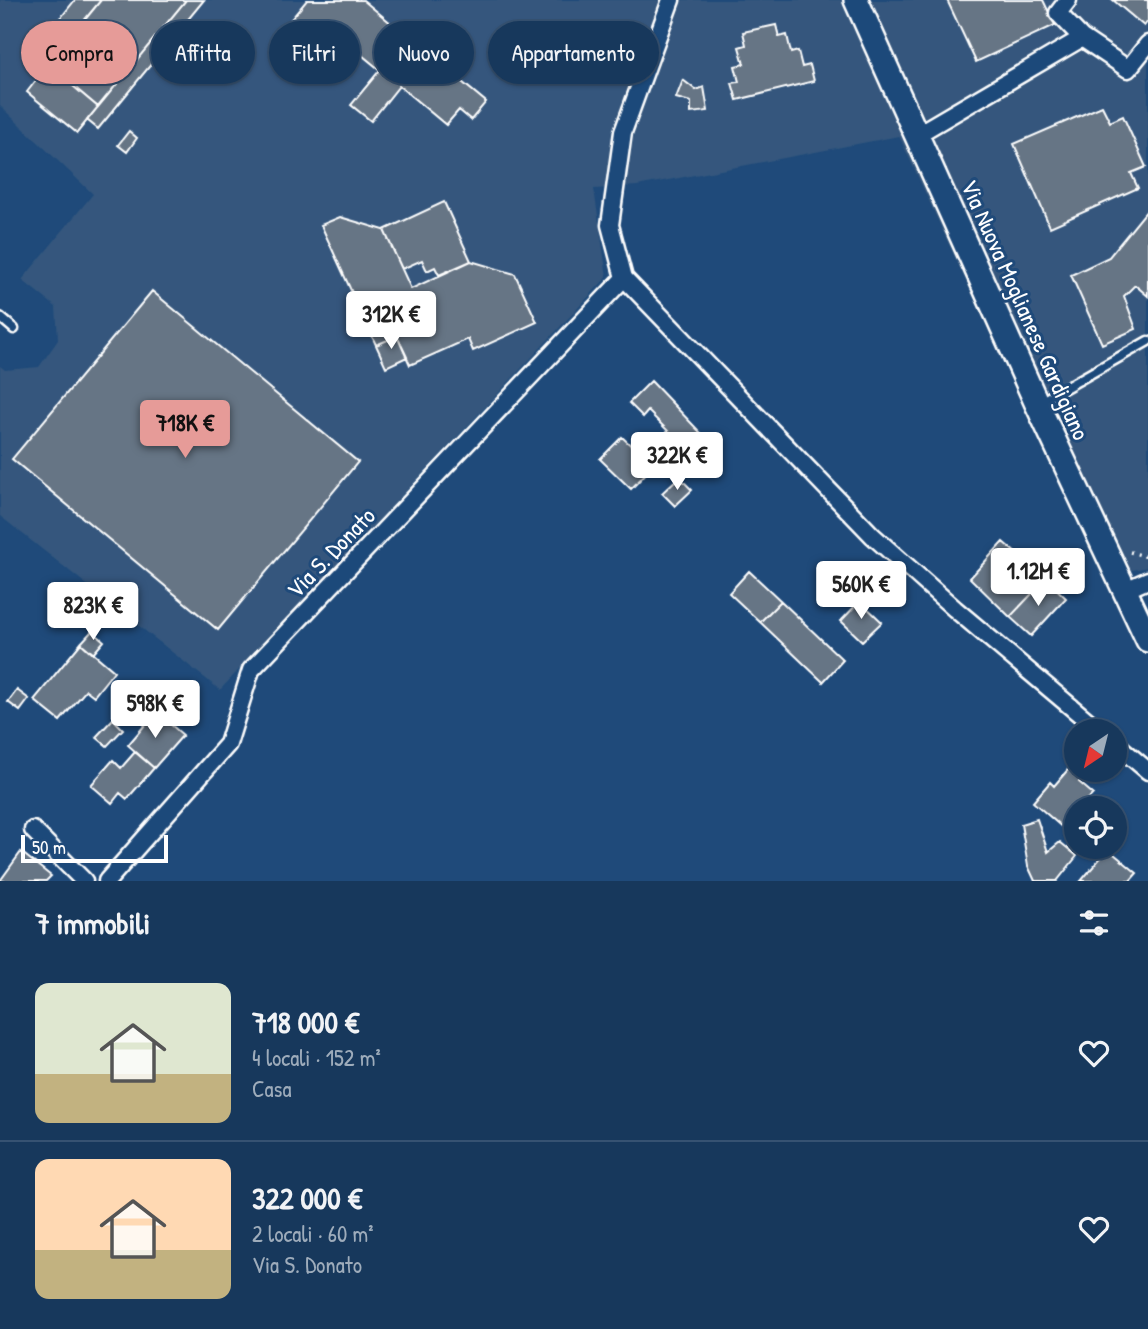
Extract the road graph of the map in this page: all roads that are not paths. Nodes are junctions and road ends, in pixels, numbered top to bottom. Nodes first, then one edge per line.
1 (671, 0) edge
2 (856, 0) edge
3 (1068, 0) edge
4 (1082, 38) junction
5 (1148, 44) edge
6 (918, 134) junction
7 (624, 278) junction
8 (0, 317) edge
9 (14, 329) dead end
10 (1148, 341) edge
11 (1037, 404) junction
12 (1148, 580) edge
13 (1123, 591) junction
14 (1148, 640) edge
15 (1086, 719) edge
16 (1127, 753) edge
17 (1148, 771) edge
18 (33, 830) dead end
19 (84, 881) edge
20 (107, 881) edge

1 - 7 street
2 - 6 main road, Via Nuova Moglianese Gardigiano
3 - 4 street
4 - 5 street
4 - 6 street
6 - 11 main road, Via Nuova Moglianese Gardigiano
7 - 15 street
7 - 20 street, Via S. Donato
8 - 9 lane
10 - 11 lane
11 - 13 main road, Via Nuova Moglianese Gardigiano
12 - 13 street
13 - 14 main road, Via Nuova Moglianese Gardigiano
16 - 17 street
18 - 19 street

